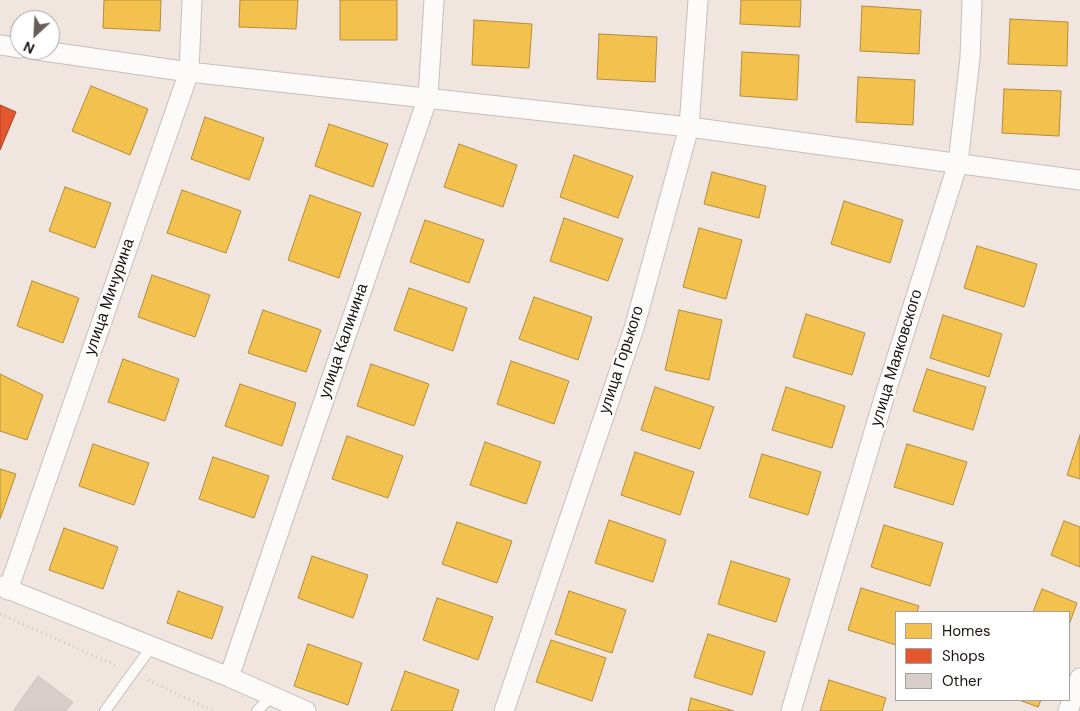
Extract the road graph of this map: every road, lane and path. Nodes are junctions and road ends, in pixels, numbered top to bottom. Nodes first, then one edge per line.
1 (192, 0) edge
2 (434, 0) edge
3 (698, 0) edge
4 (972, 0) edge
5 (60, 53) edge
6 (189, 72) junction
7 (428, 98) junction
8 (689, 127) junction
9 (958, 163) junction
10 (1080, 180) edge
11 (4, 588) edge
12 (0, 614) edge
13 (152, 646) junction
14 (132, 673) junction
15 (229, 677) junction
16 (1080, 678) edge
17 (272, 696) junction
18 (104, 711) edge
19 (213, 711) edge
20 (257, 711) edge
21 (306, 711) edge
22 (504, 711) edge
23 (791, 711) edge
24 (1068, 711) edge

1 - 6 street, улица Мичурина
2 - 7 street, улица Калинина
3 - 8 street, улица Горького
4 - 9 street, улица Маяковского
5 - 6 street
6 - 7 street
6 - 11 street, улица Мичурина
7 - 8 street
7 - 15 street, улица Калинина
8 - 9 street
8 - 22 street, улица Горького
9 - 10 street
9 - 23 street, улица Маяковского
11 - 13 street
12 - 14 path
13 - 14 lane
13 - 15 street
14 - 18 lane
14 - 19 path
15 - 17 street
16 - 24 street
17 - 20 lane
17 - 21 street

